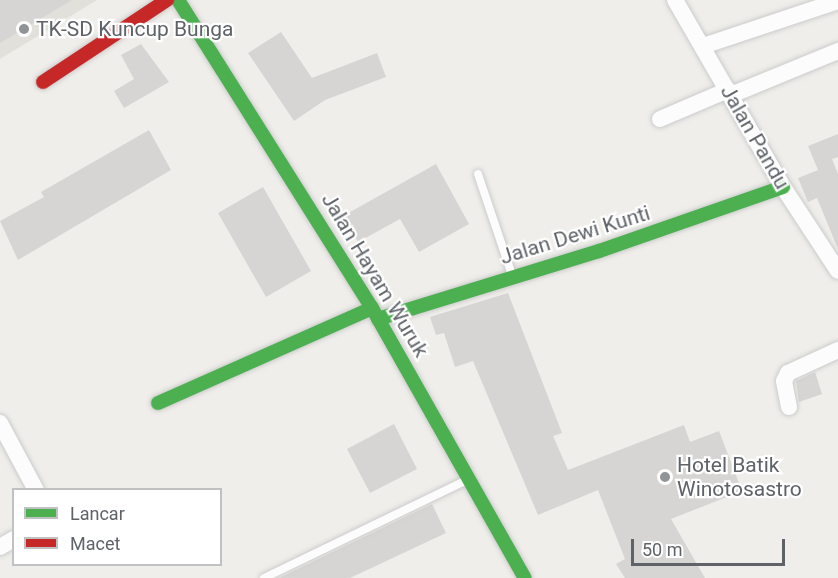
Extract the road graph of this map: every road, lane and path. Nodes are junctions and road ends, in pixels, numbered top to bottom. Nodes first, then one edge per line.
1 (167, 0) edge
2 (178, 0) edge
3 (675, 0) edge
4 (838, 1) edge
5 (703, 46) junction
6 (838, 51) edge
7 (43, 82) dead end
8 (730, 92) junction
9 (660, 119) dead end
10 (478, 174) dead end
11 (783, 187) junction
12 (837, 266) edge
13 (512, 276) junction
14 (375, 314) junction
15 (838, 350) edge
16 (158, 403) dead end
17 (789, 407) dead end
18 (0, 423) edge
19 (470, 478) junction
20 (35, 488) edge
21 (264, 578) edge
22 (525, 578) edge

1 - 7 street
2 - 14 street, Jalan Hayam Wuruk
3 - 5 street, Jalan Pandu
4 - 5 street
5 - 8 street, Jalan Pandu
6 - 8 street
8 - 9 street
8 - 11 street, Jalan Pandu
10 - 13 lane
11 - 12 street, Jalan Pandu
11 - 13 street, Jalan Dewi Kunti
13 - 14 street, Jalan Dewi Kunti
14 - 16 street, Jalan Dewi Kunti
14 - 19 street, Jalan Hayam Wuruk
15 - 17 street
18 - 20 street
19 - 21 lane
19 - 22 street, Jalan Hayam Wuruk

